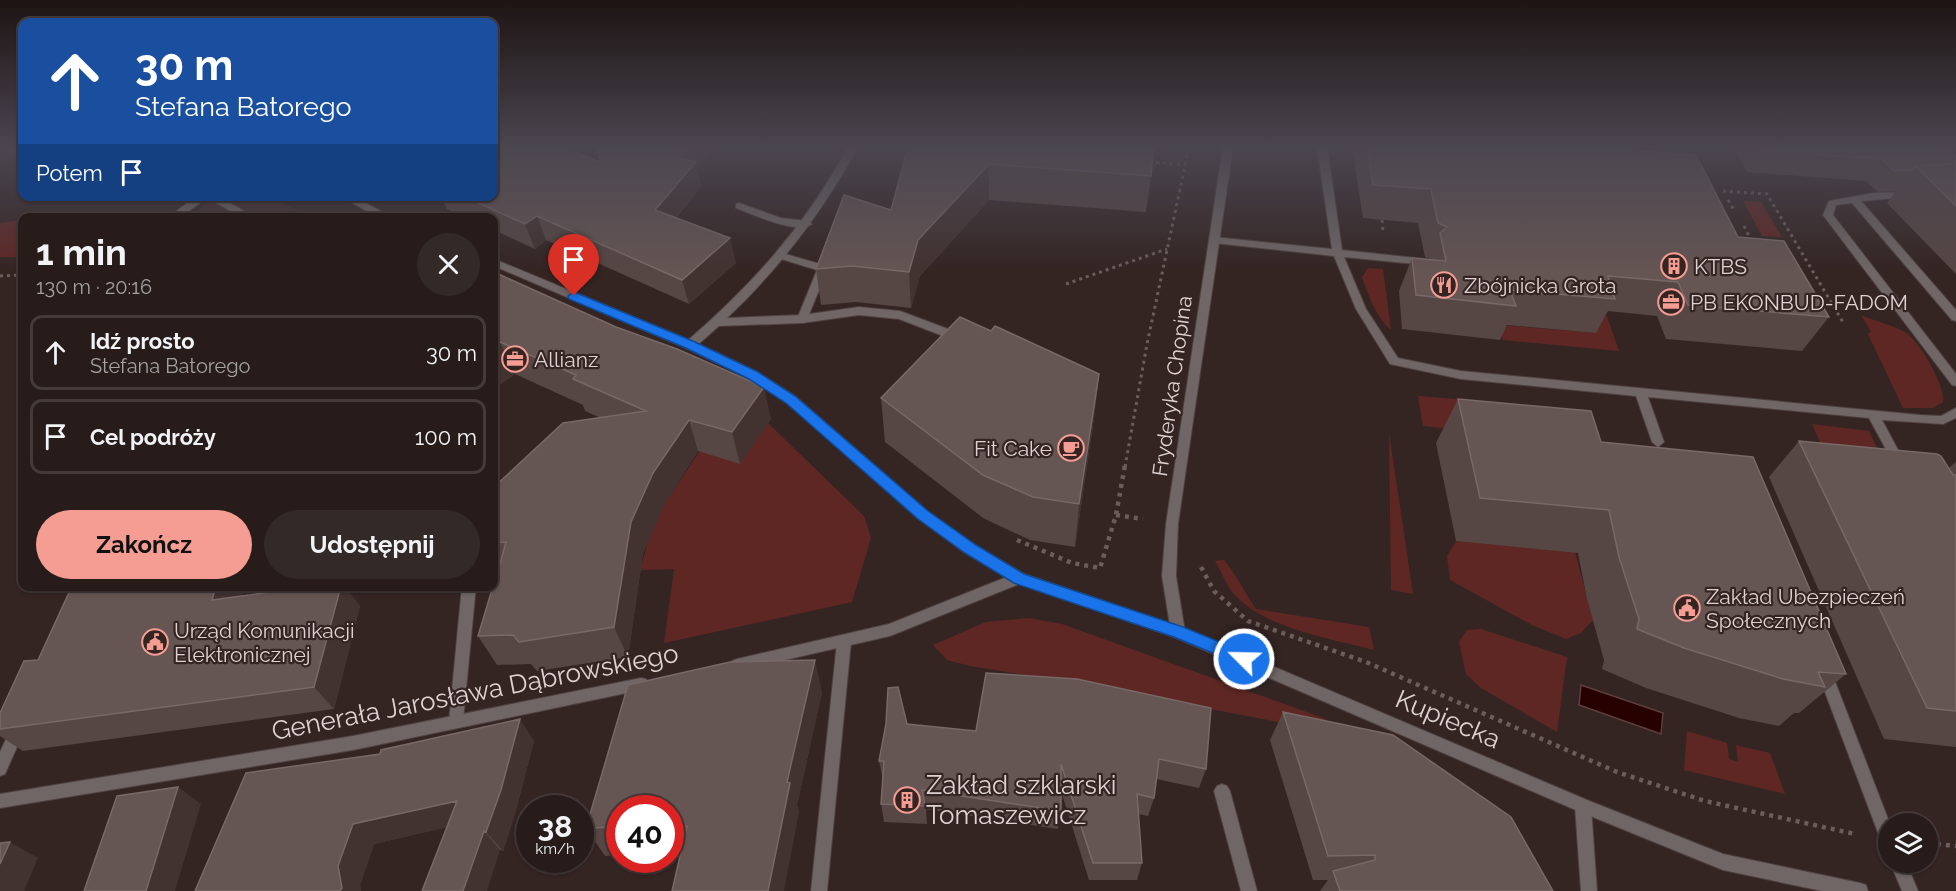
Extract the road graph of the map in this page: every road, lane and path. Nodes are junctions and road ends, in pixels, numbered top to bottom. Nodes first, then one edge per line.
1 (831, 189) edge
2 (1181, 189) edge
3 (1222, 189) edge
4 (1328, 189) edge
5 (1722, 191) dead end
6 (1921, 194) dead end
7 (1854, 199) junction
8 (1728, 200) dead end
9 (197, 201) edge
10 (219, 201) edge
11 (354, 201) edge
12 (739, 206) dead end
13 (1734, 210) dead end
14 (179, 213) edge
15 (242, 213) edge
16 (379, 213) edge
17 (1382, 220) dead end
18 (807, 224) junction
19 (1744, 226) dead end
20 (1383, 233) dead end
21 (1749, 236) edge
22 (1214, 240) junction
23 (1167, 249) junction
24 (1338, 254) junction
25 (782, 256) junction
26 (1426, 262) edge
27 (498, 264) edge
28 (18, 275) edge
29 (0, 276) edge
30 (1066, 284) dead end
31 (1956, 317) edge
32 (802, 319) junction
33 (717, 322) junction
34 (1844, 324) dead end
35 (972, 343) edge
36 (690, 345) junction
37 (1955, 380) edge
38 (1640, 391) junction
39 (1956, 412) edge
40 (1873, 414) junction
41 (1658, 442) dead end
42 (1904, 474) edge
43 (1116, 515) junction
44 (1172, 524) junction
45 (1014, 538) dead end
46 (1200, 558) dead end
47 (1019, 578) junction
48 (469, 591) edge
49 (1178, 632) junction
50 (844, 642) junction
51 (1819, 656) edge
52 (723, 668) edge
53 (658, 681) edge
54 (26, 713) edge
55 (456, 721) junction
56 (0, 769) edge
57 (1222, 791) dead end
58 (0, 801) edge
59 (1583, 806) junction
60 (1879, 813) edge
61 (1857, 834) dead end
62 (1938, 844) edge
63 (1956, 846) edge
64 (1903, 873) edge
65 (819, 891) edge
66 (1249, 891) edge
67 (1589, 891) edge
68 (1860, 891) edge
69 (1910, 891) edge

1 - 18 street
2 - 23 path
3 - 22 street, Fryderyka Chopina
4 - 24 street
5 - 34 path
6 - 7 street
7 - 31 street
7 - 37 street
8 - 13 path
9 - 14 street
10 - 15 street
11 - 16 street
12 - 18 street
17 - 20 path
18 - 25 street
19 - 21 path
22 - 24 street
22 - 44 street, Fryderyka Chopina
23 - 30 path
23 - 43 path
24 - 26 street
24 - 38 street
25 - 32 street
25 - 33 street
27 - 36 street, Kupiecka
28 - 29 path
32 - 33 street
32 - 35 street
33 - 36 street
36 - 47 street, Kupiecka
38 - 40 street
38 - 41 street
39 - 40 street
40 - 42 street
43 - 44 path
43 - 45 path
44 - 49 street, Fryderyka Chopina
46 - 61 path
47 - 49 street, Kupiecka
47 - 50 street
48 - 55 street
49 - 59 street, Kupiecka
50 - 52 street
50 - 65 street
51 - 60 street
53 - 55 street, Generała Jarosława Dąbrowskiego
54 - 56 street
55 - 58 street, Generała Jarosława Dąbrowskiego
57 - 66 street
59 - 67 street
59 - 68 street, Kupiecka
62 - 63 path
64 - 69 street

